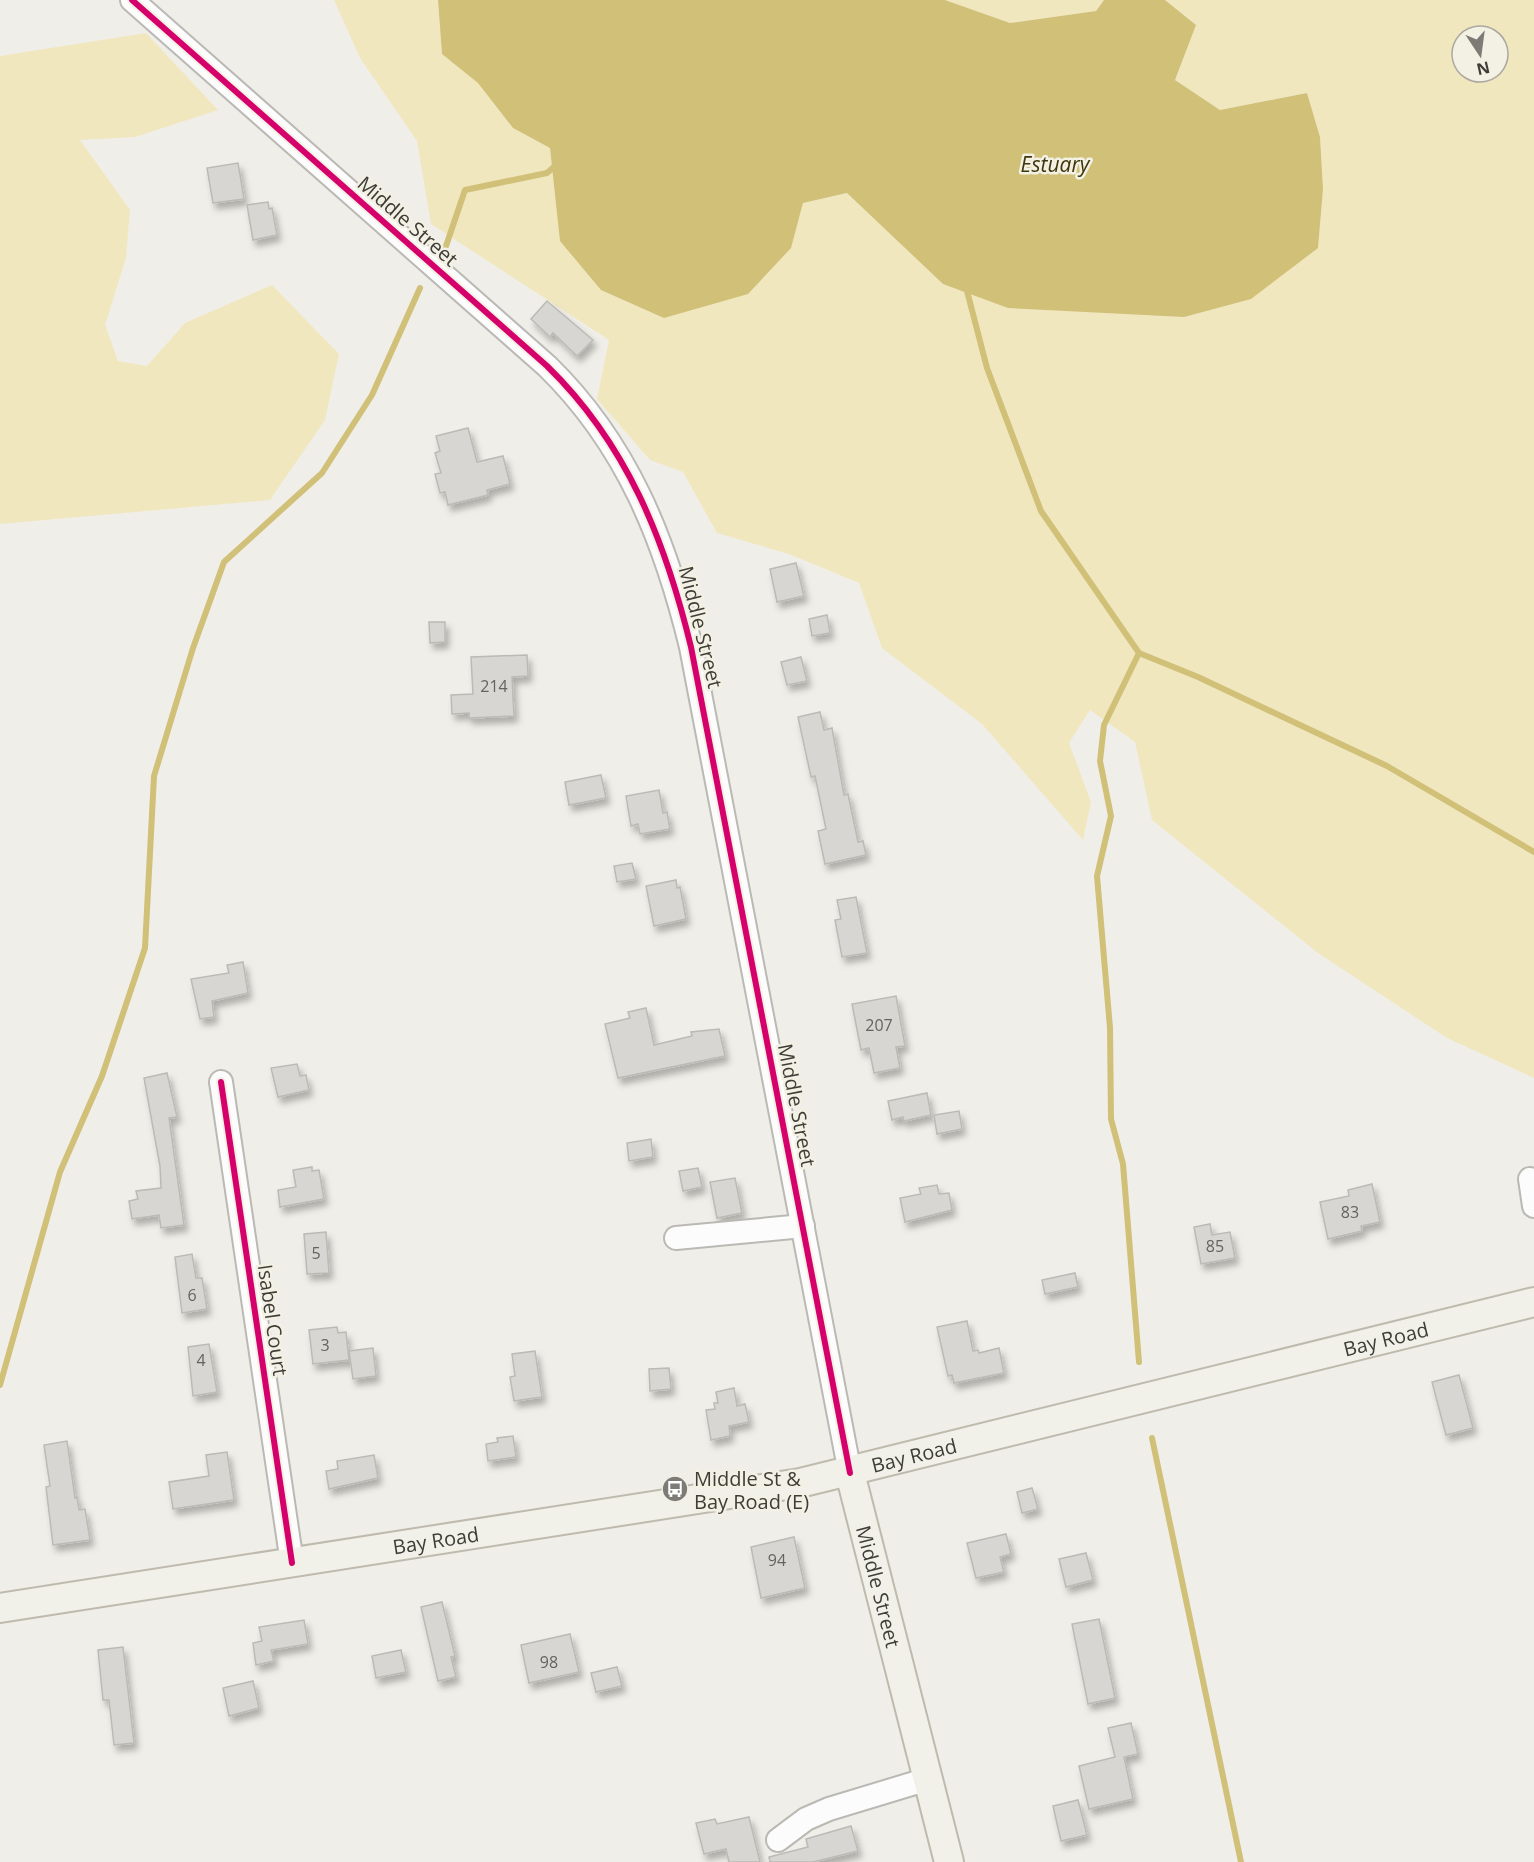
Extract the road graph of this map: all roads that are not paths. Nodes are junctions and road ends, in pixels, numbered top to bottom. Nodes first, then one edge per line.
1 (132, 0) edge
2 (221, 1082) dead end
3 (1530, 1179) dead end
4 (1534, 1206) edge
5 (803, 1226) junction
6 (676, 1238) dead end
7 (1534, 1302) edge
8 (850, 1473) junction
9 (292, 1563) junction
10 (0, 1608) edge
11 (928, 1779) junction
12 (778, 1840) dead end
13 (949, 1862) edge

1 - 5 street, Middle Street
2 - 9 street, Isabel Court
3 - 4 street
5 - 6 street
5 - 8 street, Middle Street
7 - 8 main road, Bay Road
8 - 9 main road, Bay Road
8 - 11 main road, Middle Street
9 - 10 main road, Bay Road
11 - 12 street
11 - 13 main road, Middle Street

